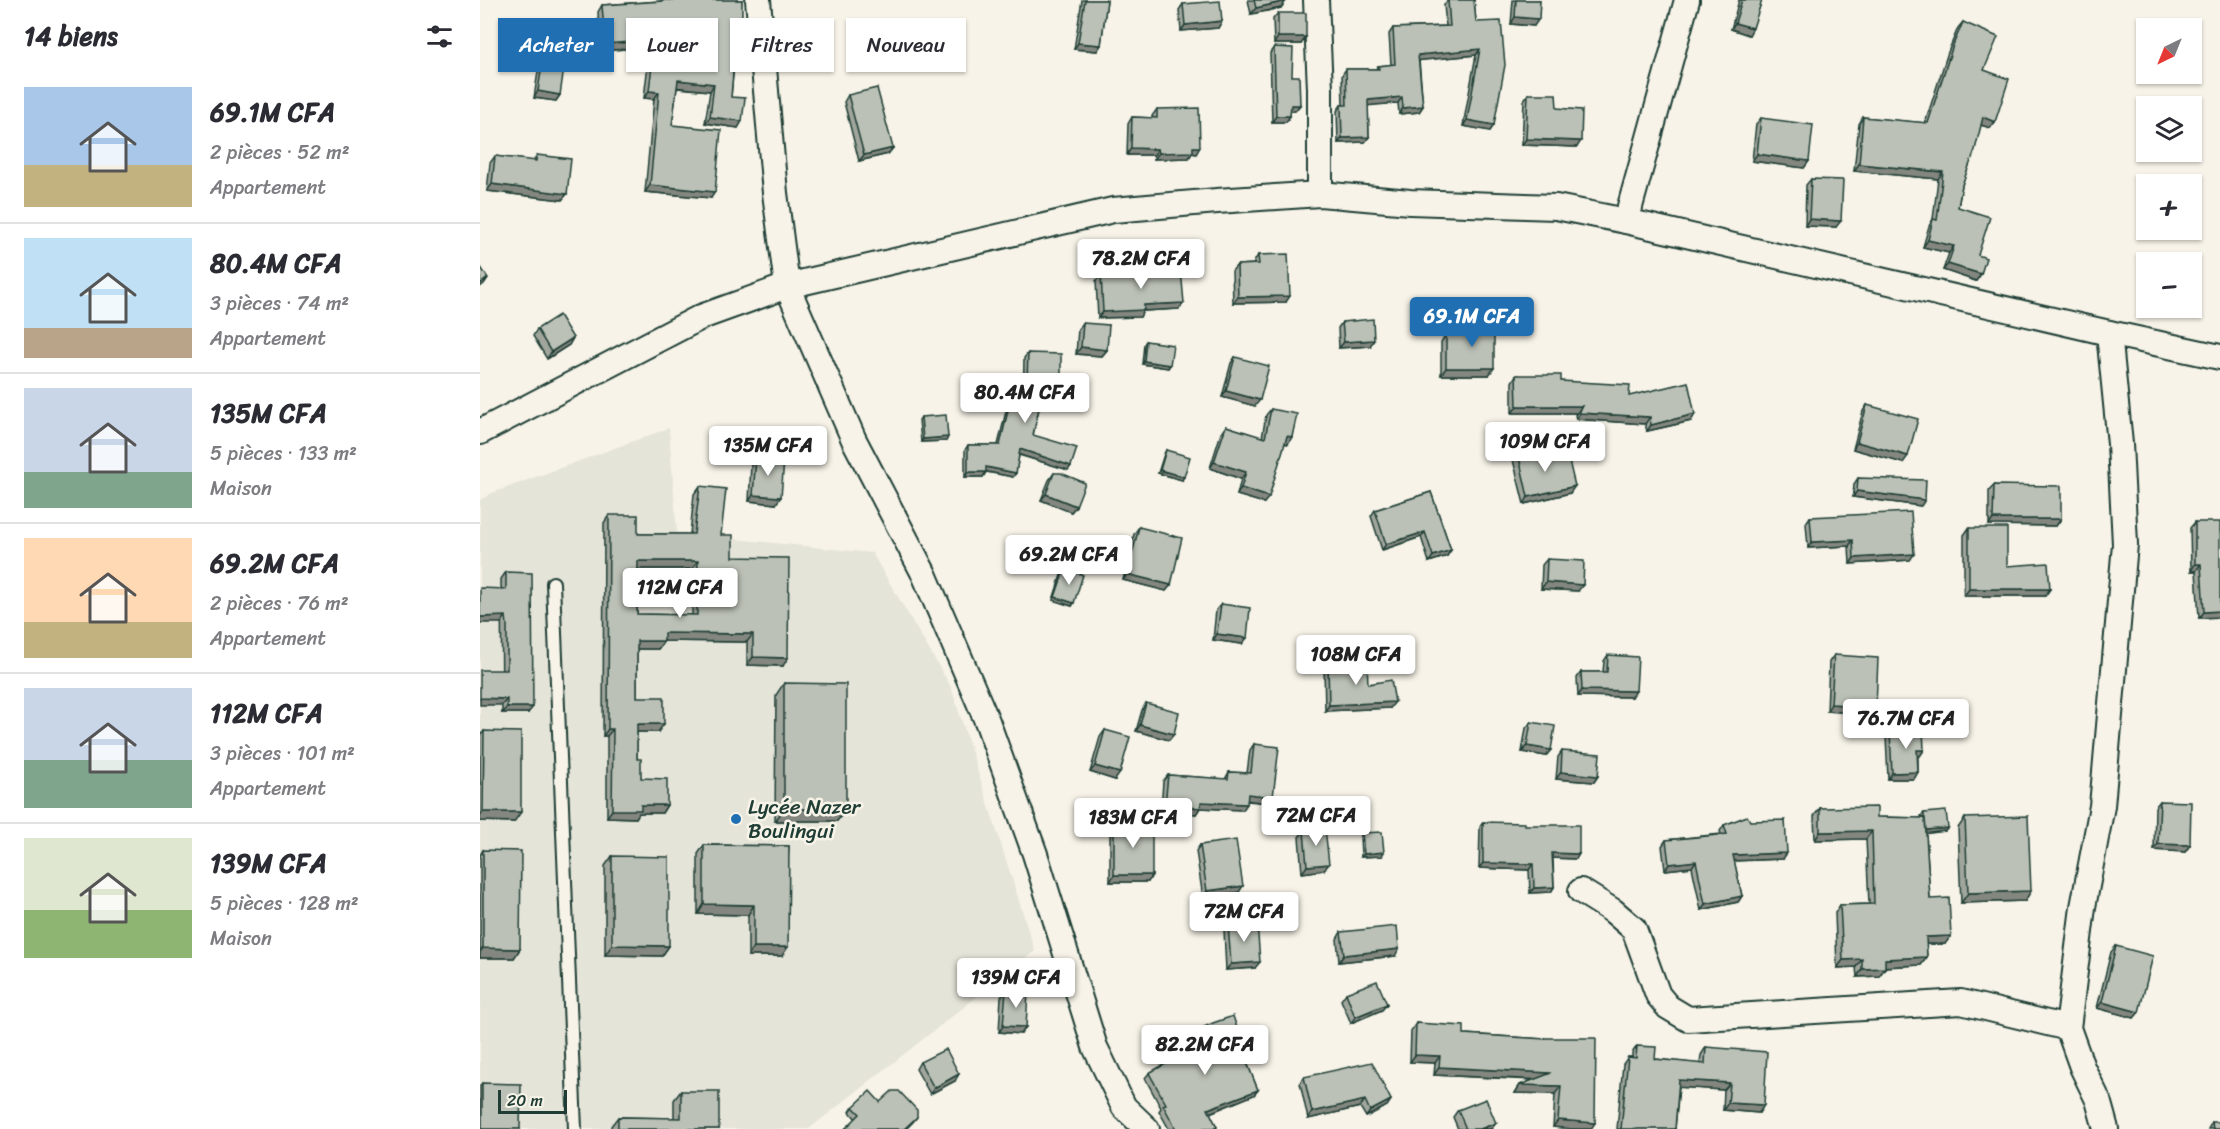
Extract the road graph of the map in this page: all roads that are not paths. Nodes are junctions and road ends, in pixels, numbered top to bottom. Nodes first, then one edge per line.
1 (758, 0) edge
2 (1316, 0) edge
3 (1687, 0) edge
4 (1320, 195) junction
5 (1626, 221) junction
6 (788, 286) junction
7 (2109, 333) junction
8 (2220, 357) edge
9 (480, 432) edge
10 (554, 583) dead end
11 (1581, 891) dead end
12 (2068, 1028) junction
13 (575, 1129) edge
14 (1147, 1129) edge
15 (2106, 1129) edge

1 - 6 street
2 - 4 street
3 - 5 street
4 - 5 street
4 - 6 street
5 - 7 street
6 - 9 street
6 - 14 street
7 - 8 street
7 - 12 street
10 - 13 lane
11 - 12 street
12 - 15 street

